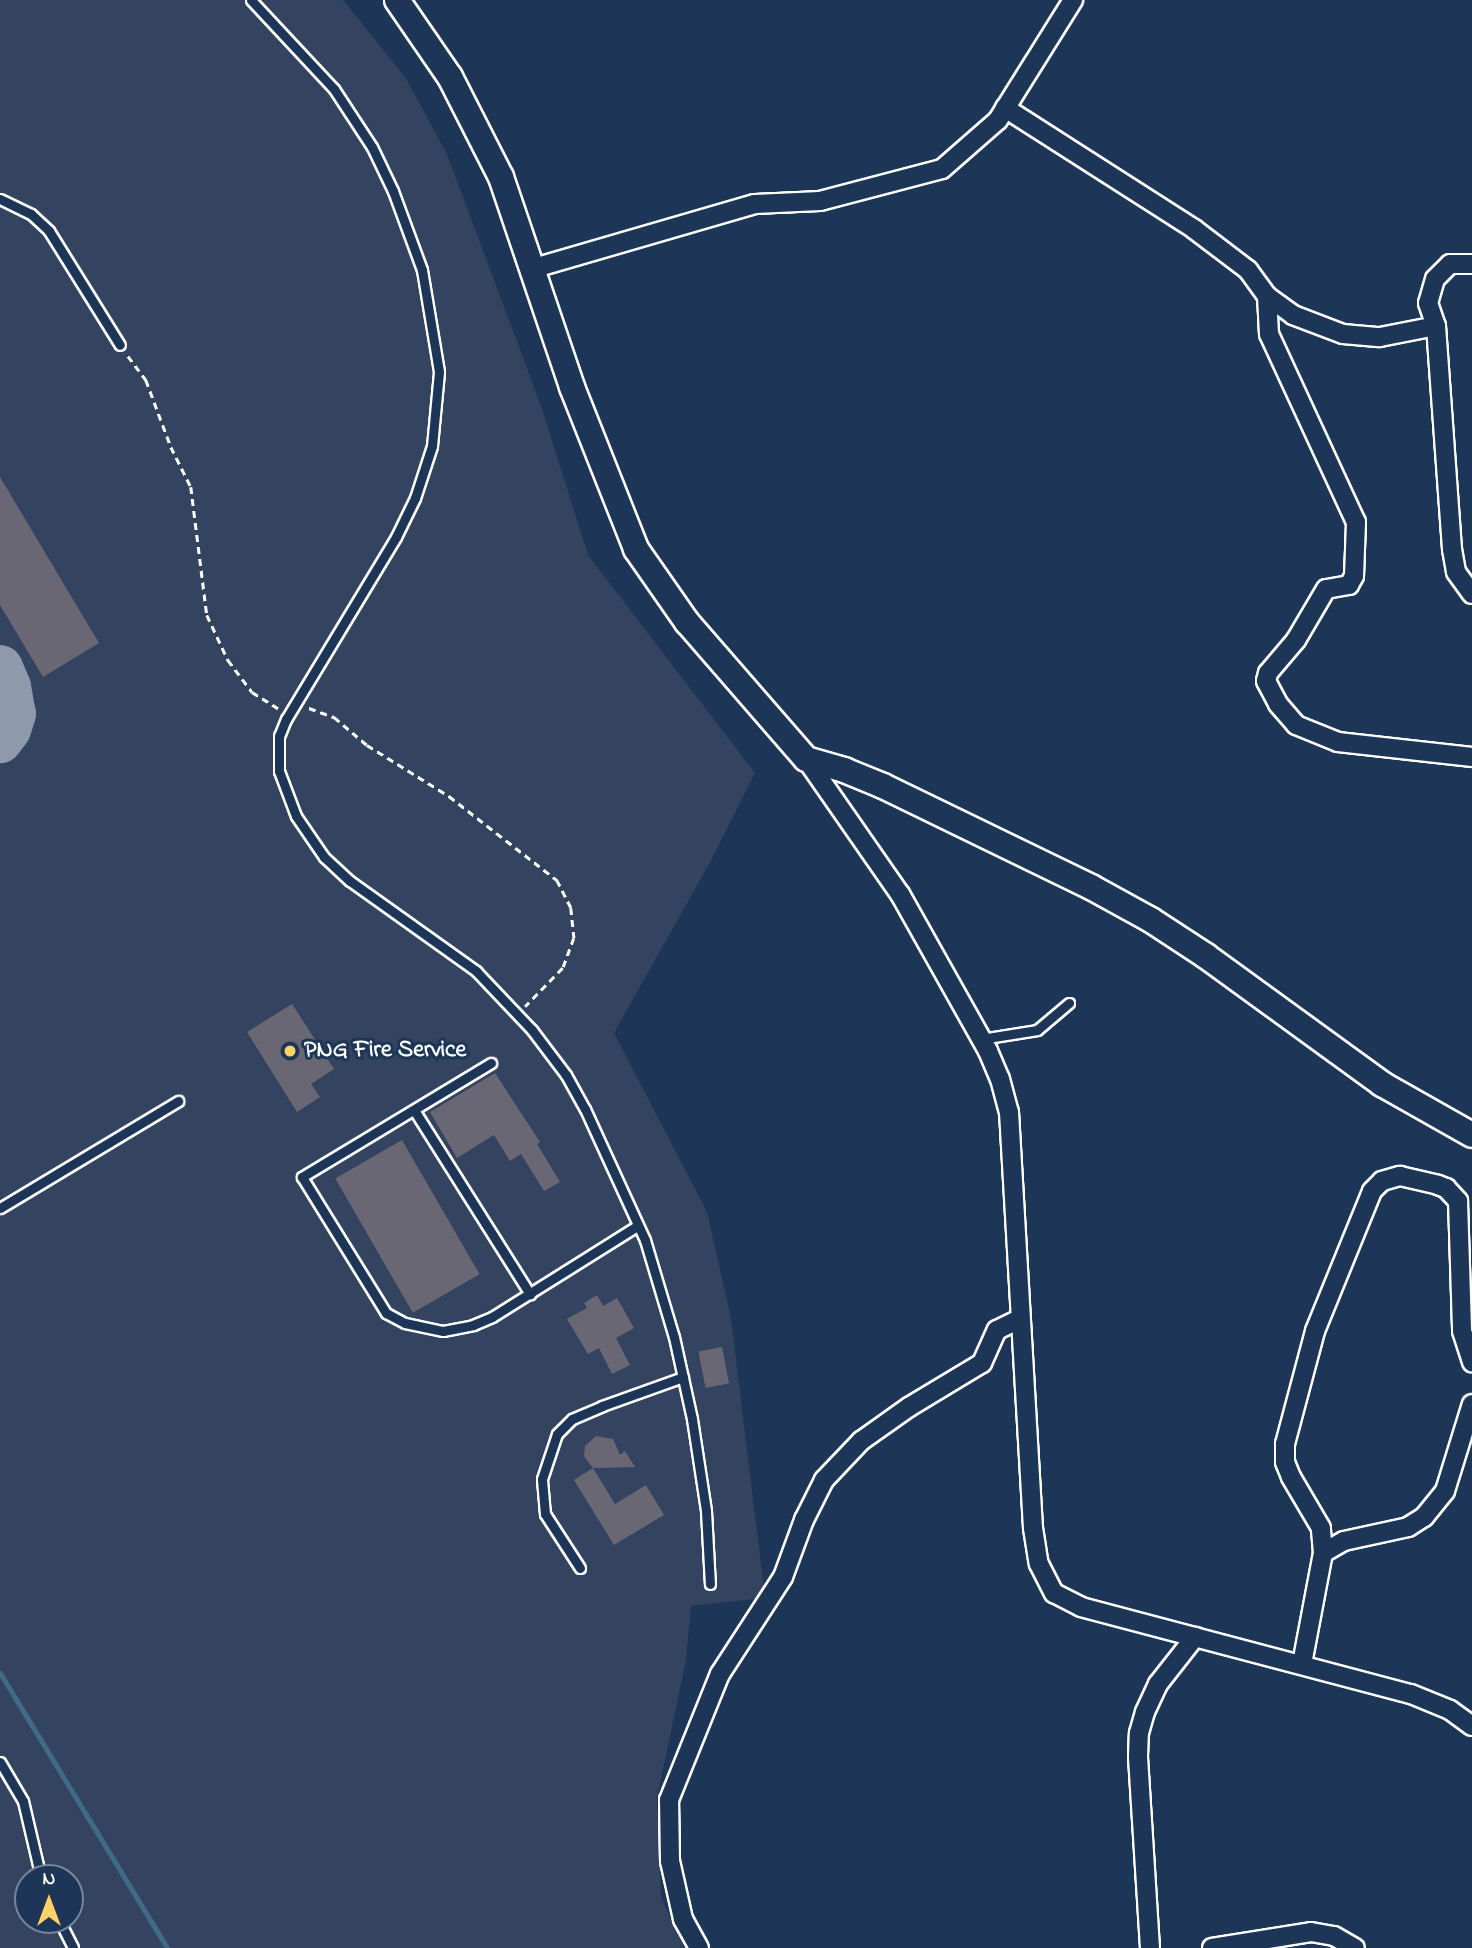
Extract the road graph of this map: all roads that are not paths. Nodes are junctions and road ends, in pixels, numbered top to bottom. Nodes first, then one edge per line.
1 (251, 0) edge
2 (397, 0) edge
3 (1073, 0) edge
4 (1005, 108) junction
5 (0, 199) edge
6 (1472, 264) edge
7 (531, 269) junction
8 (1267, 296) junction
9 (1436, 326) junction
10 (120, 345) road end
11 (1472, 594) edge
12 (1472, 757) edge
13 (806, 759) junction
14 (1069, 1003) dead end
15 (981, 1039) junction
16 (491, 1063) dead end
17 (178, 1101) dead end
18 (414, 1110) junction
19 (1472, 1135) edge
20 (0, 1208) edge
21 (637, 1226) junction
22 (530, 1294) junction
23 (1020, 1319) junction
24 (1472, 1362) edge
25 (684, 1377) junction
26 (1472, 1404) edge
27 (1323, 1553) junction
28 (580, 1568) dead end
29 (710, 1584) dead end
30 (1195, 1637) junction
31 (1302, 1664) junction
32 (1472, 1726) edge
33 (0, 1762) edge
34 (38, 1864) edge
35 (699, 1948) edge
36 (1150, 1948) edge
37 (1212, 1948) edge
38 (1355, 1948) edge

1 - 21 lane
2 - 7 street
3 - 4 street
4 - 7 street
4 - 8 street
5 - 10 lane
6 - 9 street
7 - 13 street
8 - 9 street
8 - 12 street
9 - 11 street
13 - 15 street
13 - 19 street
14 - 15 lane
15 - 23 street
16 - 18 lane
17 - 20 lane
18 - 22 lane
18 - 22 lane
21 - 22 lane
21 - 25 lane
23 - 30 street
23 - 35 street
24 - 27 street
25 - 28 lane
25 - 29 lane
26 - 27 street
27 - 31 street
30 - 31 street
30 - 36 street
31 - 32 street
33 - 34 lane
37 - 38 street

